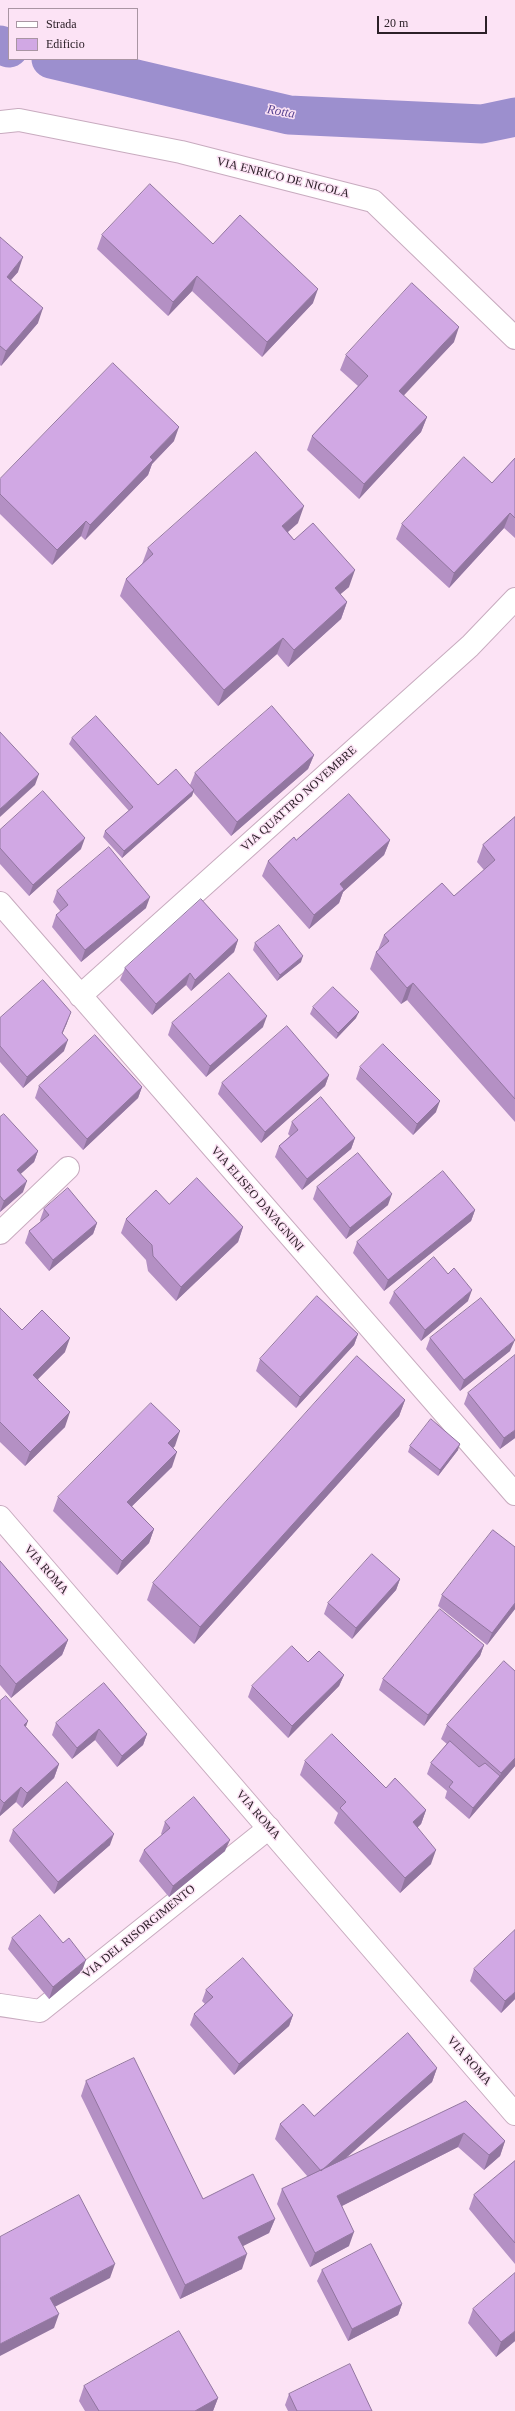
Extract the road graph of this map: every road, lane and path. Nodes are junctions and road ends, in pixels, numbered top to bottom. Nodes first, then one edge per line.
1 (0, 122) edge
2 (515, 338) edge
3 (515, 599) edge
4 (0, 903) edge
5 (80, 996) junction
6 (68, 1168) dead end
7 (0, 1233) edge
8 (515, 1494) edge
9 (0, 1517) edge
10 (268, 1828) junction
11 (0, 2006) edge
12 (515, 2114) edge

1 - 2 street, VIA ENRICO DE NICOLA
3 - 5 street, VIA QUATTRO NOVEMBRE
4 - 5 street, VIA ELISEO DAVAGNINI
5 - 8 street, VIA ELISEO DAVAGNINI
6 - 7 street
9 - 10 street, VIA ROMA
10 - 11 street, VIA DEL RISORGIMENTO
10 - 12 street, VIA ROMA

